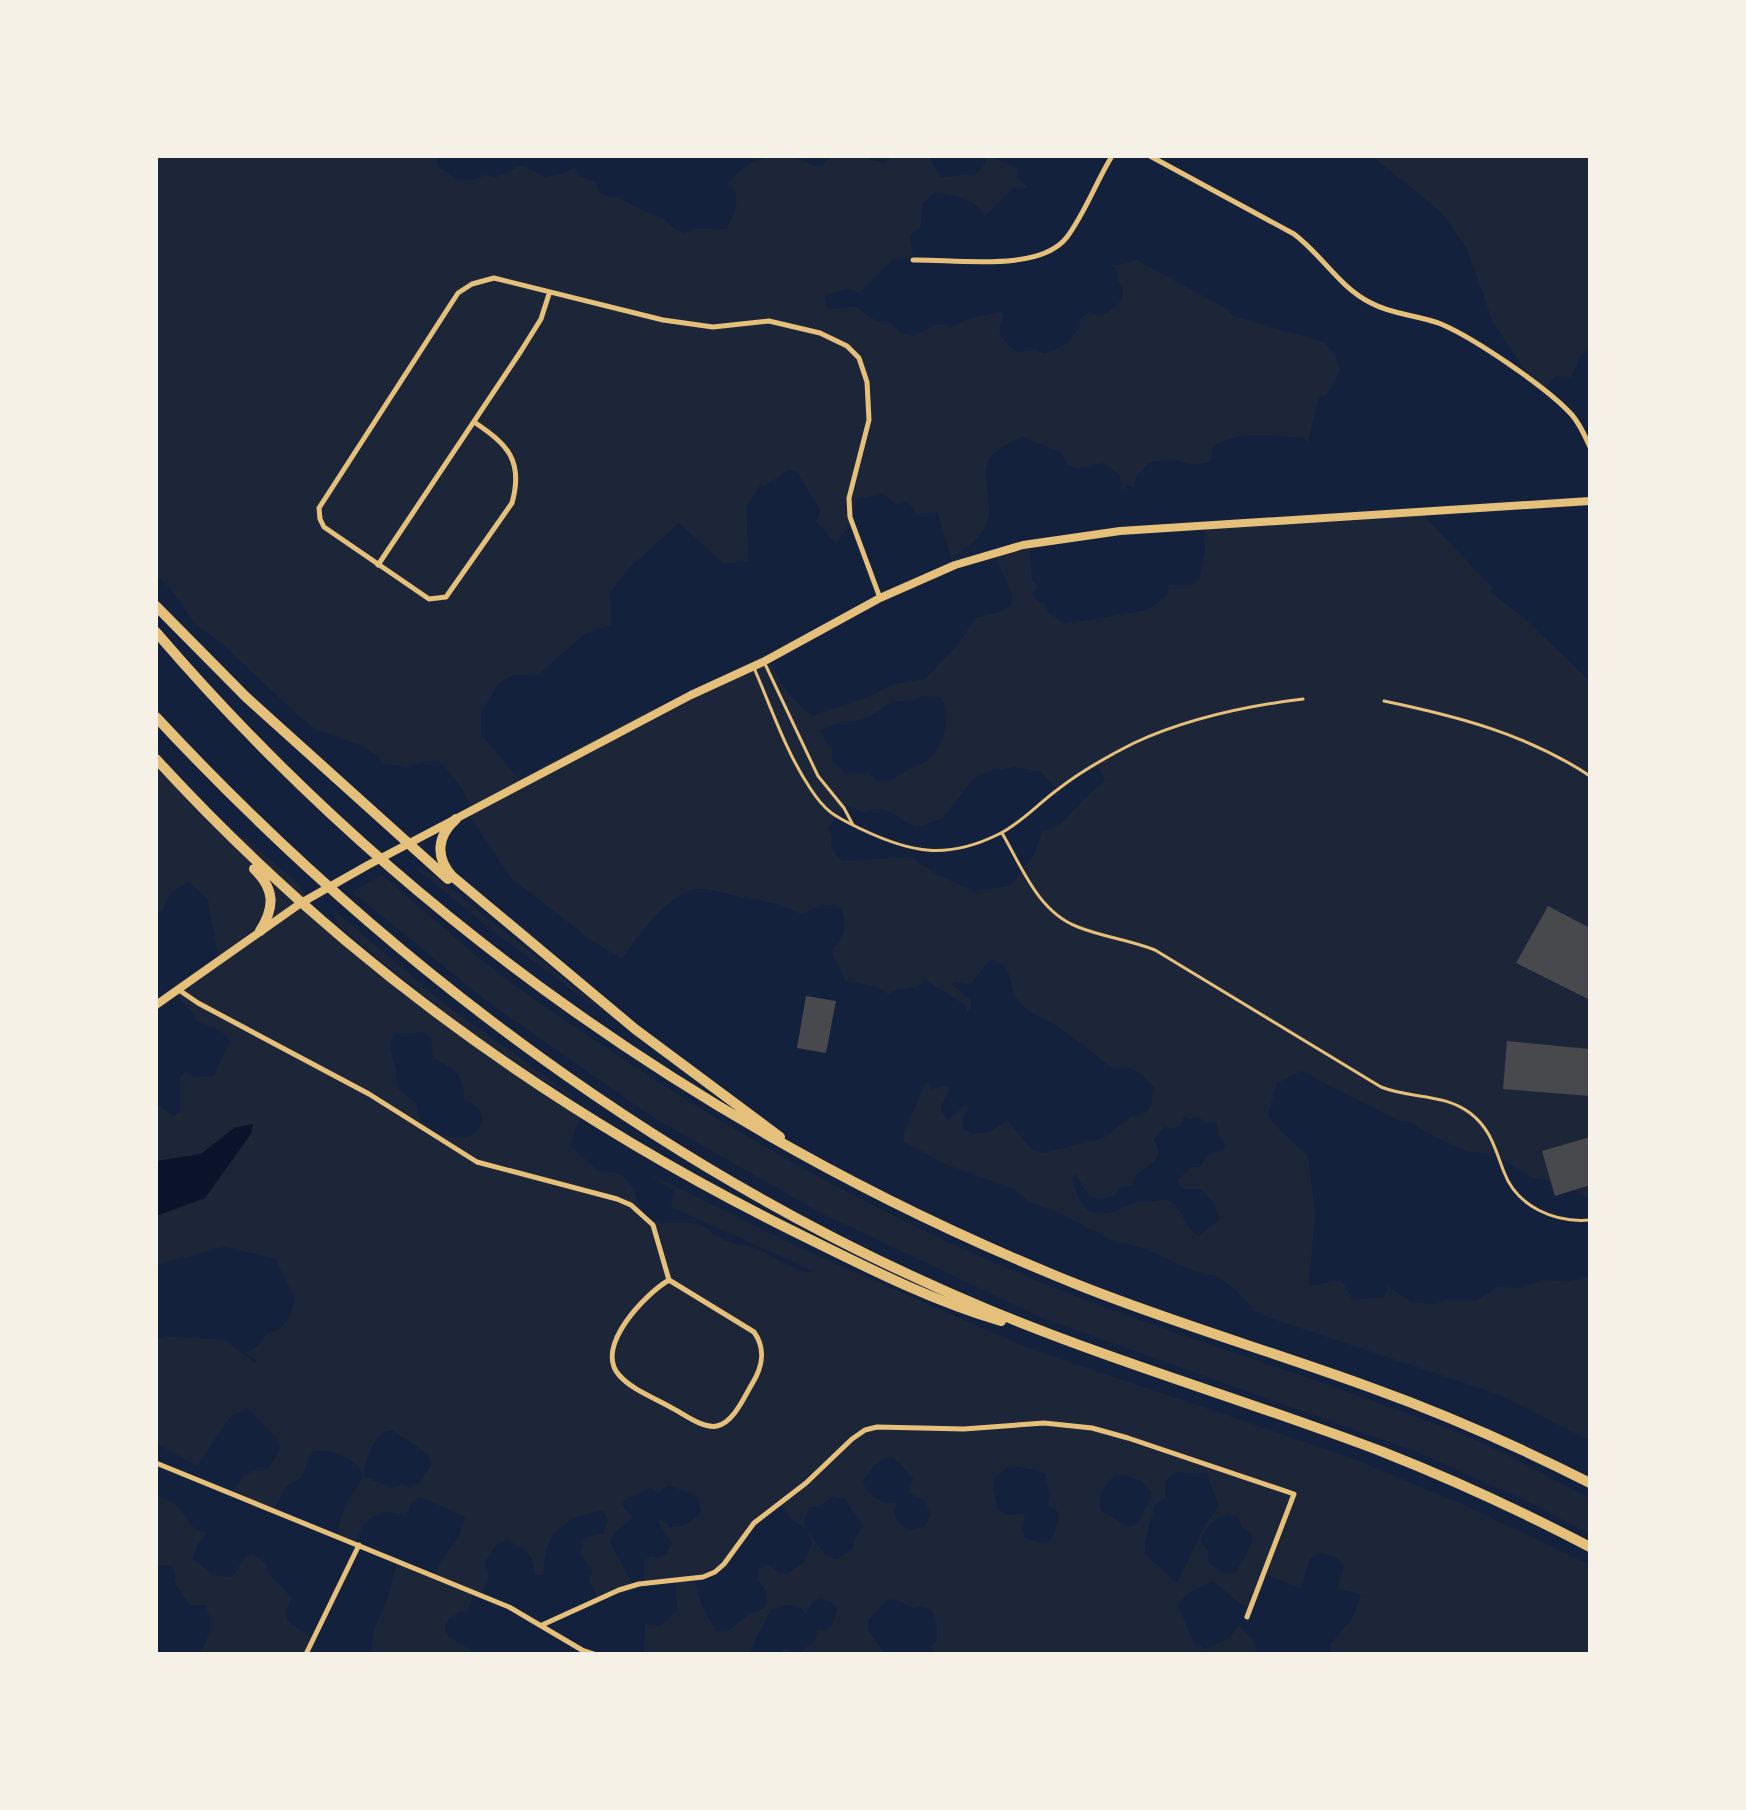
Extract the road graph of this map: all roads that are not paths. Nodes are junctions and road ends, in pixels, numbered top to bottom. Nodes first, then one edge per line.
1 (1112, 156) edge
2 (1150, 156) edge
3 (913, 260) dead end
4 (549, 294) junction
5 (474, 422) junction
6 (1590, 447) edge
7 (1590, 501) edge
8 (378, 565) junction
9 (880, 598) junction
10 (156, 606) edge
11 (156, 632) edge
12 (763, 662) junction
13 (753, 667) junction
14 (1303, 699) dead end
15 (1384, 701) dead end
16 (156, 717) edge
17 (156, 759) edge
18 (1590, 776) edge
19 (456, 819) junction
20 (853, 825) junction
21 (1002, 833) junction
22 (230, 835) junction
23 (407, 845) junction
24 (301, 903) junction
25 (513, 929) junction
26 (260, 931) junction
27 (178, 989) junction
28 (156, 1005) edge
29 (800, 1154) junction
30 (1590, 1220) edge
31 (669, 1280) junction
32 (1041, 1331) junction
33 (156, 1463) edge
34 (1590, 1483) edge
35 (359, 1545) junction
36 (1590, 1547) edge
37 (1247, 1617) dead end
38 (542, 1625) junction
39 (306, 1654) edge
40 (594, 1654) edge

1 - 3 street
2 - 6 street
4 - 5 street
4 - 8 street
4 - 9 street
5 - 8 street
5 - 8 street
7 - 9 main road
9 - 12 main road
10 - 23 highway
11 - 29 highway
12 - 13 main road
12 - 20 lane
13 - 19 main road
13 - 20 lane
14 - 21 lane
15 - 18 lane
16 - 32 highway
17 - 22 highway
19 - 23 main road
19 - 25 highway
20 - 21 lane
21 - 30 lane
22 - 24 highway
22 - 26 highway
23 - 24 main road
23 - 25 highway
24 - 26 main road
24 - 32 highway
25 - 29 highway
26 - 27 main road
27 - 28 main road
27 - 31 street
29 - 34 highway
31 - 31 street
32 - 36 highway
33 - 35 street
35 - 38 street
35 - 39 street
37 - 38 street
38 - 40 street

